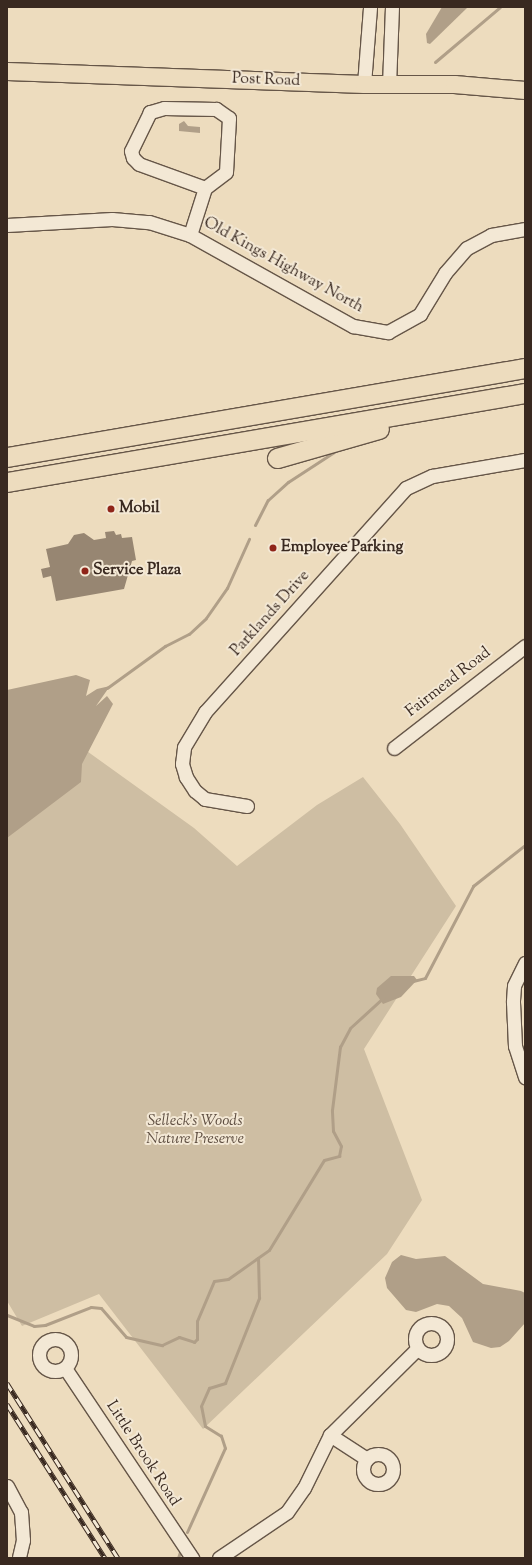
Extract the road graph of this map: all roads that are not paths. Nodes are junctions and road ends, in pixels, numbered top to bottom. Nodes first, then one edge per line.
1 (370, 7) edge
2 (392, 7) edge
3 (391, 20) junction
4 (369, 21) junction
5 (7, 71) edge
6 (364, 84) junction
7 (389, 85) junction
8 (525, 90) edge
9 (205, 188) junction
10 (7, 225) edge
11 (525, 229) edge
12 (190, 235) junction
13 (525, 368) edge
14 (525, 394) edge
15 (7, 457) edge
16 (277, 458) dead end
17 (525, 460) edge
18 (7, 482) edge
19 (525, 646) edge
20 (394, 748) dead end
21 (247, 806) dead end
22 (525, 963) edge
23 (525, 1077) edge
24 (417, 1349) dead end
25 (65, 1368) dead end
26 (330, 1435) junction
27 (367, 1459) dead end
28 (7, 1486) edge
29 (19, 1558) edge
30 (192, 1558) edge
31 (219, 1558) edge

1 - 4 street
2 - 3 street
3 - 4 street
3 - 7 street
4 - 6 street
5 - 6 main road, Post Road
6 - 7 main road, Post Road
7 - 8 main road, Post Road
9 - 9 street
9 - 12 street
10 - 12 street, Old Kings Highway North
11 - 12 street, Old Kings Highway North
13 - 15 highway
14 - 16 highway
14 - 18 highway
17 - 21 street, Parklands Drive
19 - 20 street, Fairmead Road
22 - 23 street
24 - 26 street
25 - 30 street, Little Brook Road
26 - 27 street
26 - 31 street
28 - 29 street

